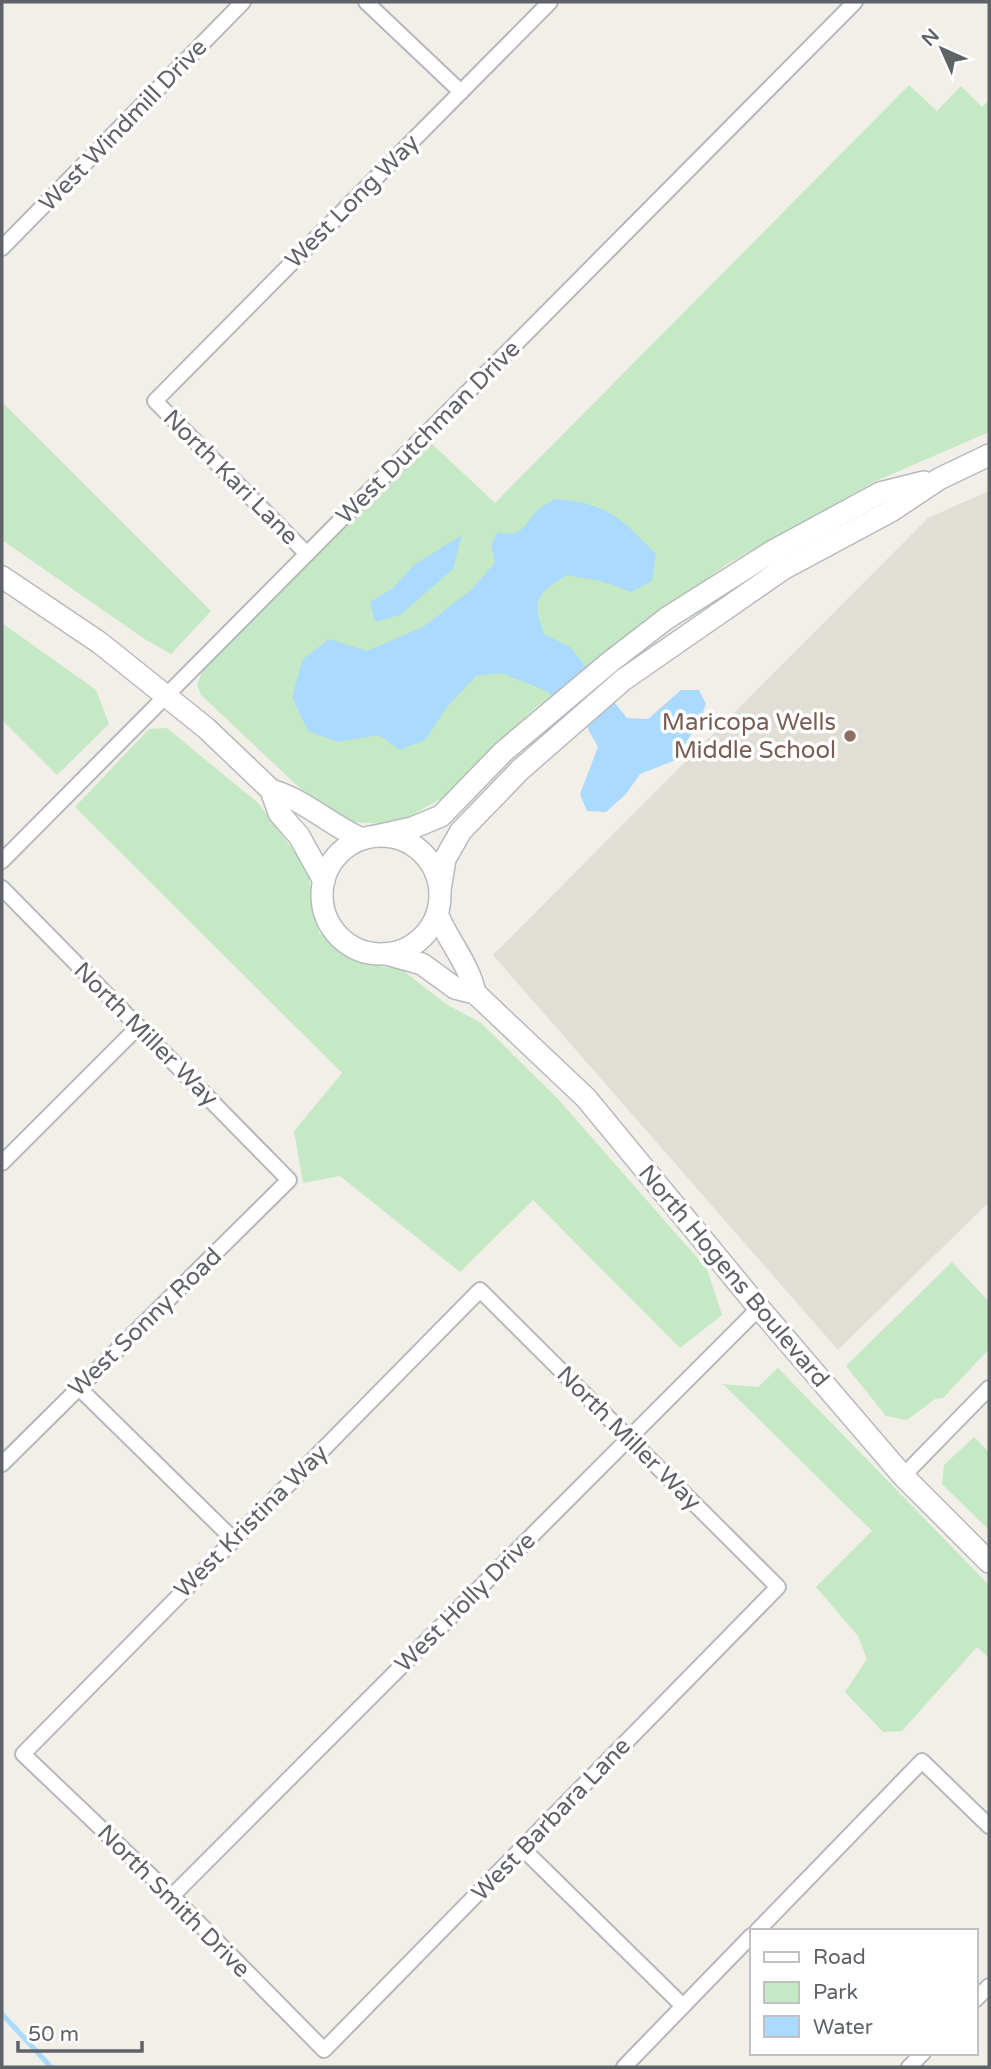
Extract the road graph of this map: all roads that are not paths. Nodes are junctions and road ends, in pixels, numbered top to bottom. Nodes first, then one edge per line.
1 (243, 2) edge
2 (366, 2) edge
3 (550, 2) edge
4 (855, 2) edge
5 (461, 92) junction
6 (2, 248) edge
7 (155, 401) joint
8 (989, 456) edge
9 (939, 479) junction
10 (307, 554) junction
11 (2, 577) edge
12 (167, 694) junction
13 (271, 790) junction
14 (369, 837) junction
15 (2, 862) edge
16 (324, 881) junction
17 (2, 888) edge
18 (440, 890) junction
19 (437, 914) junction
20 (386, 954) junction
21 (475, 993) junction
22 (138, 1027) junction
23 (2, 1163) edge
24 (289, 1180) joint
25 (480, 1290) joint
26 (759, 1308) junction
27 (78, 1387) junction
28 (989, 1388) edge
29 (629, 1438) junction
30 (2, 1464) edge
31 (903, 1476) junction
32 (233, 1539) junction
33 (989, 1562) edge
34 (778, 1587) joint
35 (23, 1754) joint
36 (989, 1826) edge
37 (522, 1848) junction
38 (172, 1896) junction
39 (759, 1929) edge
40 (750, 1938) edge
41 (683, 2006) junction
42 (324, 2050) joint
43 (624, 2067) edge

1 - 6 street, West Windmill Drive
2 - 5 street
3 - 5 street, West Long Way
4 - 10 street, West Dutchman Drive
5 - 7 street, West Long Way
7 - 10 street, North Kari Lane
8 - 9 street
9 - 14 street
9 - 18 street
10 - 12 street, West Dutchman Drive
11 - 12 street
12 - 13 street
12 - 15 street, West Dutchman Drive
13 - 14 street
13 - 16 street
14 - 16 street
14 - 18 street
16 - 20 street
17 - 22 street, North Miller Way
18 - 19 street
19 - 20 street
19 - 21 street, North Hogens Boulevard
20 - 21 street, North Hogens Boulevard
21 - 26 street, North Hogens Boulevard
22 - 23 street
22 - 24 street, North Miller Way
24 - 27 street, West Sonny Road
25 - 29 street, North Miller Way
25 - 32 street, West Kristina Way
26 - 29 street, West Holly Drive
26 - 31 street, North Hogens Boulevard
27 - 30 street, West Sonny Road
27 - 32 street
28 - 31 street
29 - 34 street, North Miller Way
29 - 38 street, West Holly Drive
31 - 33 street, North Hogens Boulevard
32 - 35 street, West Kristina Way
34 - 37 street, West Barbara Lane
35 - 38 street, North Smith Drive
36 - 39 street
37 - 41 street
37 - 42 street, West Barbara Lane
38 - 42 street, North Smith Drive
40 - 41 street
41 - 43 street

